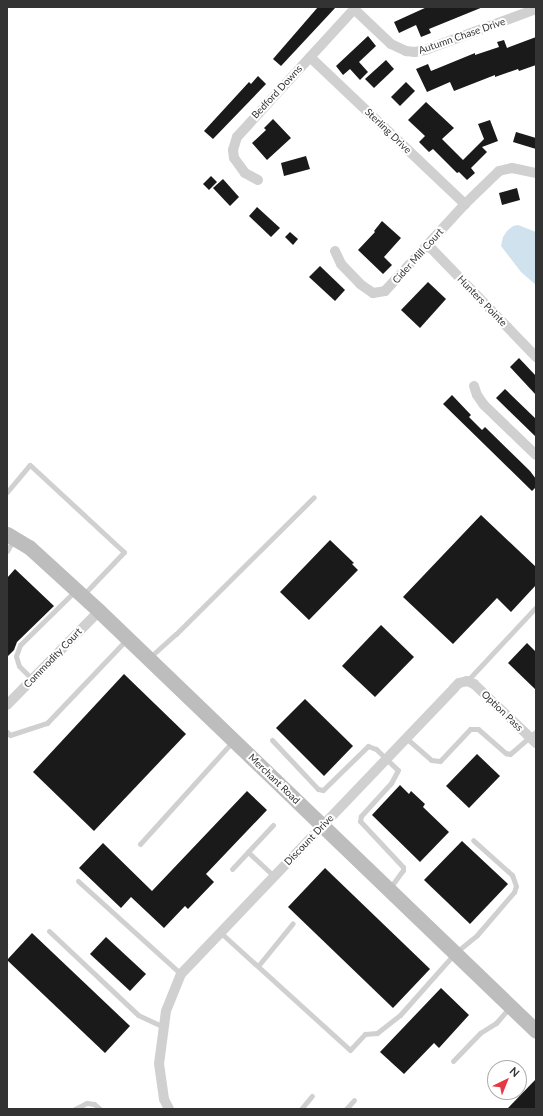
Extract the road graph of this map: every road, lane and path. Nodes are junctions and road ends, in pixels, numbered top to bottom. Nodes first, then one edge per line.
1 (355, 8) edge
2 (536, 9) edge
3 (310, 57) junction
4 (536, 172) edge
5 (258, 180) dead end
6 (465, 204) junction
7 (428, 244) junction
8 (335, 251) dead end
9 (536, 357) edge
10 (474, 386) dead end
11 (536, 455) edge
12 (7, 492) edge
13 (314, 497) dead end
14 (10, 541) edge
15 (79, 593) junction
16 (536, 607) edge
17 (99, 611) junction
18 (128, 639) junction
19 (149, 659) junction
20 (32, 679) junction
21 (467, 682) junction
22 (7, 705) edge
23 (7, 732) edge
24 (534, 737) edge
25 (406, 738) junction
26 (234, 740) junction
27 (272, 740) dead end
28 (387, 759) junction
29 (273, 825) dead end
30 (323, 826) junction
31 (473, 840) dead end
32 (140, 844) dead end
33 (248, 852) junction
34 (232, 869) dead end
35 (275, 877) junction
36 (78, 880) dead end
37 (389, 889) junction
38 (293, 923) dead end
39 (49, 931) dead end
40 (221, 933) junction
41 (455, 953) junction
42 (258, 966) junction
43 (181, 974) junction
44 (510, 1006) junction
45 (164, 1027) junction
46 (536, 1031) edge
47 (453, 1061) dead end
48 (312, 1096) dead end
49 (354, 1100) dead end
50 (75, 1109) edge
51 (100, 1109) edge
52 (169, 1109) edge
53 (301, 1109) edge
54 (346, 1109) edge

1 - 2 street, Autumn Chase Drive
1 - 3 street, Bedford Downs
3 - 5 street, Bedford Downs
3 - 6 street, Sterling Drive
4 - 6 street, Cider Mill Court
6 - 7 street, Cider Mill Court
7 - 8 street, Cider Mill Court
7 - 9 street, Hunters Pointe
10 - 11 street
12 - 15 lane
13 - 19 lane
14 - 15 street, Merchant Road
15 - 17 street, Merchant Road
15 - 20 lane
16 - 21 lane
17 - 18 street, Merchant Road
17 - 20 street, Commodity Court
18 - 19 street, Merchant Road
18 - 23 lane
19 - 26 street, Merchant Road
20 - 22 street, Commodity Court
21 - 24 street, Option Pass
21 - 25 street, Discount Drive
24 - 25 lane
25 - 28 street, Discount Drive
26 - 30 street, Merchant Road
26 - 32 lane
27 - 28 lane
28 - 30 street, Discount Drive
28 - 37 lane
29 - 33 lane
30 - 35 street, Discount Drive
30 - 37 street, Merchant Road
31 - 41 lane
33 - 34 lane
33 - 35 lane
35 - 40 street, Discount Drive
36 - 43 lane
37 - 41 street, Merchant Road
38 - 42 lane
39 - 45 lane
40 - 42 lane
40 - 43 street, Discount Drive
41 - 42 lane
41 - 44 street, Merchant Road
43 - 45 street, Discount Drive
44 - 46 street, Merchant Road
44 - 47 lane
45 - 52 street, Discount Drive
48 - 53 lane
49 - 54 lane
50 - 51 lane

